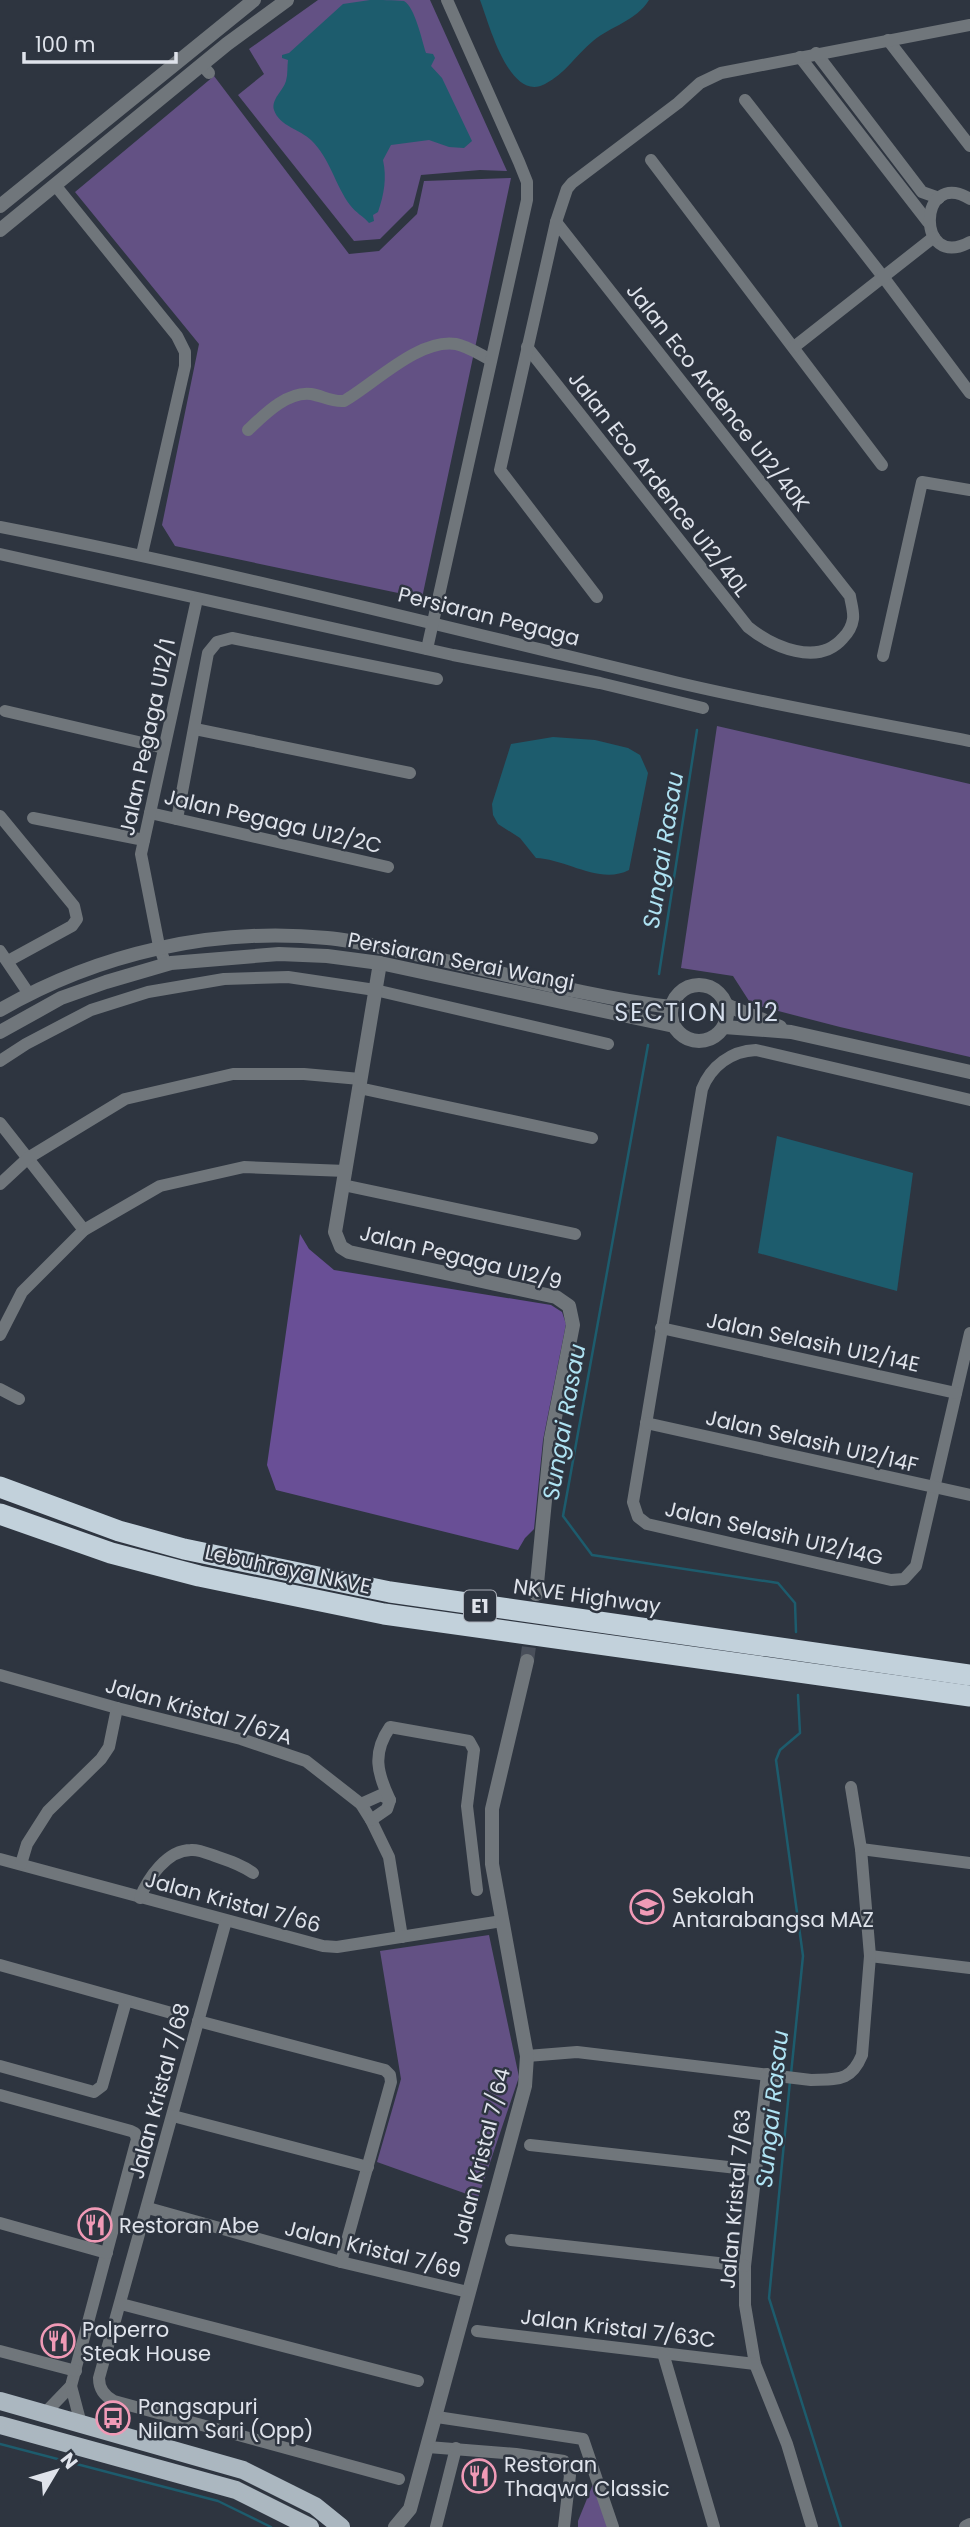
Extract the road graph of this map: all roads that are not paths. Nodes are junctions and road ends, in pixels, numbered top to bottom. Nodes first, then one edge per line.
1 (254, 0) edge
2 (287, 0) edge
3 (447, 0) edge
4 (970, 25) edge
5 (888, 40) junction
6 (817, 53) junction
7 (800, 57) junction
8 (745, 100) dead end
9 (970, 146) edge
10 (651, 160) dead end
11 (55, 185) junction
12 (939, 198) junction
13 (970, 199) edge
14 (0, 206) edge
15 (556, 222) junction
16 (928, 222) junction
17 (0, 230) edge
18 (933, 237) junction
19 (970, 242) edge
20 (884, 278) junction
21 (527, 347) junction
22 (794, 347) junction
23 (491, 360) junction
24 (970, 393) edge
25 (248, 430) dead end
26 (882, 465) dead end
27 (970, 490) edge
28 (0, 527) edge
29 (0, 554) edge
30 (142, 554) junction
31 (597, 597) dead end
32 (197, 598) junction
33 (433, 622) junction
34 (765, 640) joint
35 (427, 649) junction
36 (883, 656) dead end
37 (437, 679) dead end
38 (703, 708) dead end
39 (5, 710) dead end
40 (195, 729) junction
41 (970, 741) edge
42 (164, 748) junction
43 (410, 773) dead end
44 (150, 813) junction
45 (0, 816) edge
46 (33, 818) dead end
47 (177, 819) junction
48 (144, 840) junction
49 (388, 867) dead end
50 (159, 946) junction
51 (4, 956) edge
52 (380, 963) junction
53 (166, 965) junction
54 (375, 990) junction
55 (29, 994) junction
56 (726, 1005) junction
57 (671, 1007) junction
58 (0, 1010) edge
59 (674, 1026) junction
60 (724, 1027) junction
61 (0, 1032) edge
62 (791, 1032) junction
63 (608, 1044) dead end
64 (0, 1061) edge
65 (970, 1072) edge
66 (360, 1083) junction
67 (970, 1100) edge
68 (0, 1123) edge
69 (592, 1138) dead end
70 (27, 1158) junction
71 (344, 1178) junction
72 (0, 1184) edge
73 (84, 1230) junction
74 (575, 1234) dead end
75 (661, 1328) junction
76 (970, 1333) edge
77 (0, 1335) edge
78 (0, 1389) edge
79 (956, 1393) junction
80 (19, 1399) dead end
81 (646, 1423) junction
82 (0, 1487) edge
83 (934, 1488) junction
84 (970, 1495) edge
85 (0, 1514) edge
86 (536, 1594) tunnel mouth
87 (527, 1661) tunnel mouth
88 (0, 1675) edge
89 (970, 1675) edge
90 (970, 1696) edge
91 (117, 1708) junction
92 (851, 1787) dead end
93 (390, 1800) junction
94 (361, 1804) junction
95 (371, 1820) junction
96 (861, 1849) junction
97 (0, 1859) edge
98 (970, 1863) edge
99 (21, 1864) junction
100 (253, 1873) dead end
101 (477, 1890) dead end
102 (140, 1898) junction
103 (226, 1921) junction
104 (502, 1921) junction
105 (402, 1937) junction
106 (870, 1956) junction
107 (0, 1965) edge
108 (970, 1968) edge
109 (126, 2001) junction
110 (175, 2014) dead end
111 (198, 2021) junction
112 (527, 2056) junction
113 (0, 2066) edge
114 (773, 2075) junction
115 (0, 2095) edge
116 (173, 2116) junction
117 (530, 2145) dead end
118 (368, 2167) junction
119 (755, 2170) junction
120 (148, 2208) junction
121 (0, 2223) edge
122 (511, 2240) dead end
123 (107, 2253) junction
124 (341, 2262) junction
125 (745, 2266) junction
126 (468, 2292) junction
127 (121, 2304) junction
128 (477, 2331) dead end
129 (0, 2351) edge
130 (663, 2353) junction
131 (755, 2364) junction
132 (76, 2371) junction
133 (418, 2381) dead end
134 (71, 2386) junction
135 (0, 2401) edge
136 (45, 2413) junction
137 (437, 2417) junction
138 (81, 2424) junction
139 (0, 2425) edge
140 (31, 2433) junction
141 (0, 2434) edge
142 (428, 2447) junction
143 (456, 2448) junction
144 (398, 2479) dead end
145 (310, 2527) edge
146 (341, 2527) edge
147 (395, 2527) edge
148 (436, 2527) edge
149 (564, 2527) edge
150 (613, 2527) edge
151 (714, 2527) edge
152 (813, 2527) edge

1 - 14 street
2 - 11 street
3 - 23 street
4 - 5 street
5 - 6 street
5 - 9 street
6 - 7 street
6 - 12 street
7 - 15 street
7 - 16 street
8 - 20 street
10 - 22 street
11 - 17 street
11 - 30 street
12 - 13 street
12 - 16 street
15 - 21 street
15 - 34 street, Jalan Eco Ardence U12/40K
16 - 18 street
18 - 19 street
18 - 20 street
20 - 22 street
20 - 24 street
21 - 31 street
21 - 34 street, Jalan Eco Ardence U12/40L
22 - 26 street
23 - 25 street
23 - 33 street
27 - 36 street
28 - 30 street, Persiaran Pegaga
29 - 32 street, Persiaran Pegaga
30 - 33 street, Persiaran Pegaga
32 - 35 street, Persiaran Pegaga
32 - 42 street, Jalan Pegaga U12/1
33 - 35 street
33 - 41 street, Persiaran Pegaga
35 - 38 street, Persiaran Pegaga
37 - 40 street
39 - 42 street
40 - 43 street
40 - 47 street
42 - 44 street, Jalan Pegaga U12/1
44 - 47 street, Jalan Pegaga U12/2C
44 - 48 street, Jalan Pegaga U12/1
45 - 51 street
46 - 48 street
47 - 49 street, Jalan Pegaga U12/2C
48 - 50 street, Jalan Pegaga U12/1
50 - 53 street, Jalan Pegaga U12/1
50 - 55 street, Persiaran Serai Wangi
50 - 57 street, Persiaran Serai Wangi
51 - 55 street
52 - 53 street, Persiaran Serai Wangi
52 - 54 street, Jalan Pegaga U12/9
52 - 59 street, Persiaran Serai Wangi
53 - 61 street, Persiaran Serai Wangi
54 - 63 street
54 - 64 street
54 - 66 street, Jalan Pegaga U12/9
55 - 58 street, Persiaran Serai Wangi
56 - 57 street
56 - 60 street
56 - 62 street
57 - 59 street
59 - 60 street
60 - 62 street
62 - 65 street
66 - 69 street
66 - 70 street
66 - 71 street, Jalan Pegaga U12/9
67 - 75 street
68 - 70 street
70 - 72 street
70 - 73 street
71 - 73 street
71 - 74 street
71 - 86 street, Jalan Pegaga U12/9
73 - 77 street
75 - 79 street, Jalan Selasih U12/14E
75 - 81 street
76 - 79 street
78 - 80 street
79 - 83 street
81 - 83 street, Jalan Selasih U12/14F
81 - 83 street, Jalan Selasih U12/14G
82 - 89 highway, NKVE Highway / E1
83 - 84 street, Jalan Selasih U12/14F
85 - 90 highway, Lebuhraya NKVE / E1
87 - 104 street, Jalan Kristal 7/64
88 - 91 street, Jalan Kristal 7/67A
91 - 94 street, Jalan Kristal 7/67A
91 - 99 street
92 - 96 street
93 - 94 street
93 - 95 street
93 - 101 street
94 - 95 street, Jalan Kristal 7/67A
95 - 105 street, Jalan Kristal 7/67A
96 - 98 street
96 - 106 street
97 - 99 street, Jalan Kristal 7/66
99 - 102 street, Jalan Kristal 7/66
100 - 102 street
102 - 103 street, Jalan Kristal 7/66
103 - 105 street, Jalan Kristal 7/66
103 - 111 street, Jalan Kristal 7/68
104 - 105 street, Jalan Kristal 7/66
104 - 112 street, Jalan Kristal 7/64
106 - 108 street
106 - 114 street
107 - 109 street
109 - 110 street
109 - 113 street
111 - 116 street, Jalan Kristal 7/68
111 - 118 street
112 - 114 street
112 - 126 street, Jalan Kristal 7/64
114 - 119 street, Jalan Kristal 7/63
115 - 123 street
116 - 118 street
116 - 120 street, Jalan Kristal 7/68
117 - 119 street
118 - 124 street
119 - 125 street, Jalan Kristal 7/63
120 - 124 street, Jalan Kristal 7/69
120 - 127 street, Jalan Kristal 7/68
121 - 123 street
122 - 125 street
123 - 132 street
124 - 126 street, Jalan Kristal 7/69
125 - 131 street, Jalan Kristal 7/63
126 - 137 street, Jalan Kristal 7/64
127 - 133 street
127 - 144 street, Jalan Kristal 7/68
128 - 130 street, Jalan Kristal 7/63C
129 - 132 street
130 - 131 street, Jalan Kristal 7/63C
130 - 151 street
131 - 152 street, Jalan Kristal 7/63
132 - 134 street
134 - 136 street
134 - 138 street
135 - 136 main road
136 - 138 main road
137 - 142 street, Jalan Kristal 7/64
137 - 150 street
138 - 146 main road
139 - 140 main road
140 - 141 main road
140 - 145 main road
142 - 143 street
142 - 147 street, Jalan Kristal 7/64
143 - 148 street
143 - 149 street

